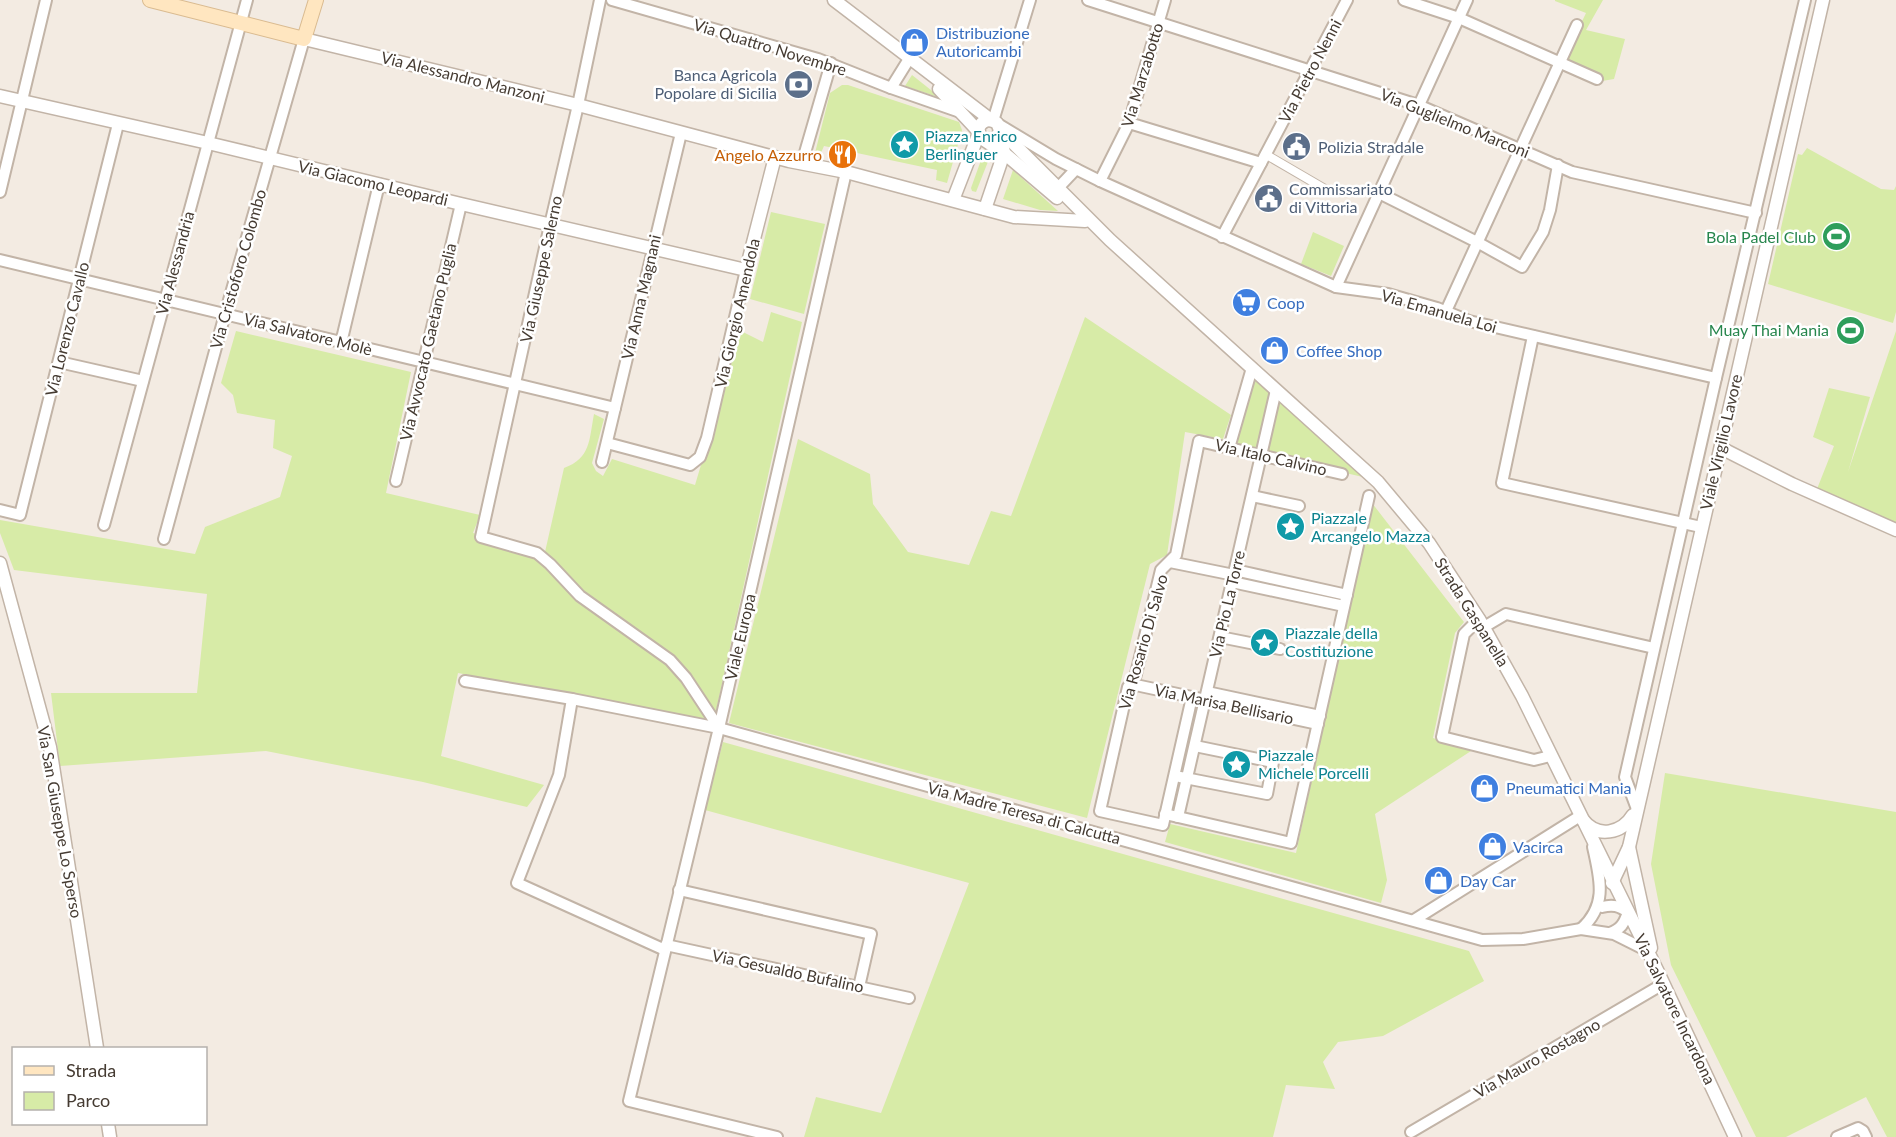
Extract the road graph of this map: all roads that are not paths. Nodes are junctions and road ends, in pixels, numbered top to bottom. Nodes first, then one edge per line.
1 (46, 0) edge
2 (150, 0) edge
3 (247, 0) edge
4 (316, 0) edge
5 (600, 0) edge
6 (612, 0) edge
7 (834, 0) edge
8 (1030, 0) edge
9 (1089, 0) edge
10 (1165, 0) edge
11 (1347, 0) edge
12 (1404, 0) edge
13 (1467, 0) edge
14 (1805, 0) edge
15 (1823, 0) edge
16 (1459, 18) junction
17 (1158, 22) junction
18 (240, 23) junction
19 (1577, 24) dead end
20 (304, 39) junction
21 (909, 59) junction
22 (1560, 62) junction
23 (831, 63) junction
24 (1311, 71) junction
25 (1597, 79) dead end
26 (891, 88) junction
27 (0, 96) edge
28 (22, 101) junction
29 (578, 105) junction
30 (1418, 105) junction
31 (961, 112) junction
32 (1129, 123) junction
33 (118, 124) junction
34 (995, 128) junction
35 (681, 133) junction
36 (979, 133) junction
37 (208, 143) junction
38 (1521, 148) junction
39 (1004, 153) junction
40 (775, 157) junction
41 (269, 158) junction
42 (1263, 159) junction
43 (802, 163) junction
44 (1558, 165) junction
45 (1076, 169) junction
46 (846, 172) junction
47 (1100, 181) junction
48 (379, 184) junction
49 (1058, 188) junction
50 (1325, 189) dead end
51 (0, 192) edge
52 (1760, 192) junction
53 (1379, 193) junction
54 (1778, 197) junction
55 (953, 200) junction
56 (461, 204) junction
57 (985, 209) junction
58 (1756, 213) junction
59 (1085, 221) junction
60 (550, 225) junction
61 (1222, 237) junction
62 (1110, 240) junction
63 (1477, 242) junction
64 (653, 248) junction
65 (0, 260) edge
66 (746, 270) junction
67 (79, 280) junction
68 (1336, 287) junction
69 (165, 299) junction
70 (1446, 311) junction
71 (225, 314) junction
72 (1533, 336) junction
73 (341, 343) junction
74 (59, 362) junction
75 (424, 363) junction
76 (1252, 368) junction
77 (1716, 378) junction
78 (143, 381) junction
79 (515, 384) junction
80 (1276, 390) junction
81 (615, 408) junction
82 (1199, 441) joint
83 (608, 444) junction
84 (1228, 448) junction
85 (1721, 448) junction
86 (1261, 455) junction
87 (602, 462) dead end
88 (1342, 474) dead end
89 (396, 481) dead end
90 (1252, 496) junction
91 (1369, 496) dead end
92 (1299, 506) dead end
93 (0, 510) edge
94 (1683, 523) junction
95 (104, 525) dead end
96 (1701, 527) junction
97 (1896, 530) edge
98 (164, 539) dead end
99 (1170, 562) junction
100 (1, 567) edge
101 (1233, 576) junction
102 (1345, 601) junction
103 (1482, 623) junction
104 (1220, 637) junction
105 (1654, 648) junction
106 (1280, 649) dead end
107 (465, 681) dead end
108 (1131, 684) junction
109 (1206, 696) junction
110 (1192, 697) junction
111 (572, 699) junction
112 (1319, 720) junction
113 (719, 728) junction
114 (1195, 746) junction
115 (1550, 756) junction
116 (1174, 775) junction
117 (1187, 778) junction
118 (1637, 809) junction
119 (1166, 814) junction
120 (1580, 816) junction
121 (1178, 817) junction
122 (1592, 839) junction
123 (1629, 847) junction
124 (1612, 882) junction
125 (679, 890) junction
126 (1599, 910) junction
127 (1628, 912) junction
128 (1414, 920) junction
129 (1581, 929) junction
130 (1610, 933) junction
131 (666, 948) junction
132 (1647, 950) junction
133 (1660, 978) junction
134 (859, 987) junction
135 (909, 998) dead end
136 (97, 1047) edge
137 (1411, 1132) dead end
138 (777, 1137) edge
139 (1735, 1137) edge
140 (1837, 1137) edge
141 (1866, 1137) edge

1 - 28 street
2 - 18 main road, Via Alessandro Manzoni
3 - 18 street, Via Alessandria
4 - 20 main road, Via Cristoforo Colombo
5 - 29 street, Via Giuseppe Salerno
6 - 23 street, Via Quattro Novembre
7 - 21 street
8 - 34 street
9 - 17 street, Via Guglielmo Marconi
10 - 17 street, Via Marzabotto
11 - 24 street, Via Pietro Nenni
12 - 16 street
13 - 16 street
14 - 52 street
15 - 54 street, Viale Virgilio Lavore
16 - 22 street
16 - 30 street
17 - 24 street, Via Guglielmo Marconi
17 - 32 street, Via Marzabotto
18 - 20 main road, Via Alessandro Manzoni
18 - 37 street, Via Alessandria
19 - 22 street
20 - 29 street, Via Alessandro Manzoni
20 - 41 street, Via Cristoforo Colombo
21 - 26 street
21 - 31 street
21 - 34 street
22 - 25 street
22 - 38 street
23 - 26 street, Via Quattro Novembre
23 - 43 street
24 - 30 street, Via Guglielmo Marconi
24 - 42 street, Via Pietro Nenni
26 - 31 street, Via Quattro Novembre
27 - 28 street, Via Giacomo Leopardi
28 - 33 street, Via Giacomo Leopardi
28 - 51 street
29 - 35 street, Via Alessandro Manzoni
29 - 60 street, Via Giuseppe Salerno
30 - 38 street, Via Guglielmo Marconi
30 - 53 street
31 - 36 street
32 - 42 street
32 - 47 street, Via Marzabotto
33 - 37 street, Via Giacomo Leopardi
33 - 67 street, Via Lorenzo Cavallo
34 - 36 street
34 - 36 street
34 - 39 street, Strada Gaspanella
34 - 45 street, Via Emanuela Loi
34 - 49 street, Strada Gaspanella
35 - 40 street, Via Alessandro Manzoni
35 - 64 street, Via Anna Magnani
36 - 55 street
37 - 41 street, Via Giacomo Leopardi
37 - 69 street, Via Alessandria
38 - 44 street, Via Guglielmo Marconi
38 - 63 street
39 - 57 street
39 - 59 street, Strada Gaspanella
40 - 43 street, Via Alessandro Manzoni
40 - 66 street, Via Giorgio Amendola
41 - 48 street, Via Giacomo Leopardi
41 - 71 street, Via Cristoforo Colombo
42 - 50 street
42 - 61 street, Via Pietro Nenni
43 - 46 street, Via Alessandro Manzoni
44 - 58 street, Via Guglielmo Marconi
44 - 63 street
45 - 47 street, Via Emanuela Loi
45 - 49 street
46 - 55 street, Via Alessandro Manzoni
46 - 113 street, Viale Europa
47 - 61 street, Via Emanuela Loi
48 - 56 street, Via Giacomo Leopardi
48 - 73 street
49 - 62 street, Strada Gaspanella
52 - 54 street
52 - 58 street
53 - 63 street
53 - 68 street
54 - 85 street, Viale Virgilio Lavore
55 - 57 street, Via Alessandro Manzoni
56 - 60 street, Via Giacomo Leopardi
56 - 75 street, Via Avvocato Gaetano Puglia
57 - 59 street, Via Alessandro Manzoni
58 - 77 street
59 - 62 street, Strada Gaspanella
60 - 64 street, Via Giacomo Leopardi
60 - 79 street, Via Giuseppe Salerno
61 - 68 street, Via Emanuela Loi
62 - 76 street, Strada Gaspanella
63 - 70 street
64 - 66 street, Via Giacomo Leopardi
64 - 81 street, Via Anna Magnani
65 - 67 street, Via Salvatore Molè
66 - 83 street, Via Giorgio Amendola
67 - 69 street, Via Salvatore Molè
67 - 74 street, Via Lorenzo Cavallo
68 - 70 street, Via Emanuela Loi
69 - 71 street, Via Salvatore Molè
69 - 78 street, Via Alessandria
70 - 72 street, Via Emanuela Loi
71 - 73 street, Via Salvatore Molè
71 - 98 street, Via Cristoforo Colombo
72 - 77 street, Via Emanuela Loi
72 - 94 street
73 - 75 street, Via Salvatore Molè
74 - 78 street
74 - 93 street, Via Lorenzo Cavallo
75 - 79 street, Via Salvatore Molè
75 - 89 street, Via Avvocato Gaetano Puglia
76 - 80 street, Strada Gaspanella
76 - 84 street
77 - 94 street
78 - 95 street, Via Alessandria
79 - 81 street, Via Salvatore Molè
79 - 113 street, Via Giuseppe Salerno
80 - 86 street, Via Pio La Torre
80 - 103 street, Strada Gaspanella
81 - 83 street, Via Anna Magnani
82 - 84 street, Via Italo Calvino
82 - 99 street, Via Rosario Di Salvo
83 - 87 street, Via Anna Magnani
84 - 86 street, Via Italo Calvino
85 - 96 street, Viale Virgilio Lavore
85 - 97 street
86 - 88 street, Via Italo Calvino
86 - 90 street, Via Pio La Torre
90 - 92 street
90 - 101 street, Via Pio La Torre
91 - 102 street
94 - 96 street
94 - 105 street
96 - 118 street, Viale Virgilio Lavore
99 - 101 street
99 - 108 street, Via Rosario Di Salvo
100 - 136 street, Via San Giuseppe Lo Sperso
101 - 102 street
101 - 104 street, Via Pio La Torre
102 - 112 street
103 - 105 street
103 - 115 street, Strada Gaspanella
103 - 115 street
104 - 106 street
104 - 109 street, Via Pio La Torre
105 - 118 street
107 - 111 street, Via Madre Teresa di Calcutta
108 - 110 street, Via Marisa Bellisario
108 - 119 street, Via Rosario Di Salvo
109 - 110 street, Via Marisa Bellisario
109 - 112 street, Via Marisa Bellisario
109 - 114 street, Via Pio La Torre
110 - 116 street
111 - 113 street, Via Madre Teresa di Calcutta
111 - 131 street, Via Gesualdo Bufalino
112 - 121 street
113 - 125 street, Viale Europa
113 - 128 street, Via Madre Teresa di Calcutta
114 - 117 street, Via Pio La Torre
114 - 117 street
115 - 120 street, Strada Gaspanella
116 - 117 street
116 - 119 street
117 - 121 street, Via Pio La Torre
118 - 120 street
118 - 123 street, Viale Virgilio Lavore
119 - 121 street
120 - 122 street, Strada Gaspanella
120 - 128 street
122 - 124 street, Strada Gaspanella
122 - 126 street
123 - 124 street, Viale Virgilio Lavore
123 - 133 street
124 - 126 street
124 - 127 street, Via Salvatore Incardona
125 - 131 street, Viale Europa
125 - 134 street
126 - 127 street
126 - 129 street
127 - 130 street
127 - 132 street, Via Salvatore Incardona
128 - 129 street, Via Madre Teresa di Calcutta
129 - 130 street, Via Madre Teresa di Calcutta
130 - 132 street, Via Madre Teresa di Calcutta
131 - 134 street, Via Gesualdo Bufalino
131 - 138 street, Viale Europa
132 - 133 street, Via Salvatore Incardona
133 - 137 street, Via Mauro Rostagno
133 - 139 street, Via Salvatore Incardona
134 - 135 street, Via Gesualdo Bufalino
140 - 141 street

